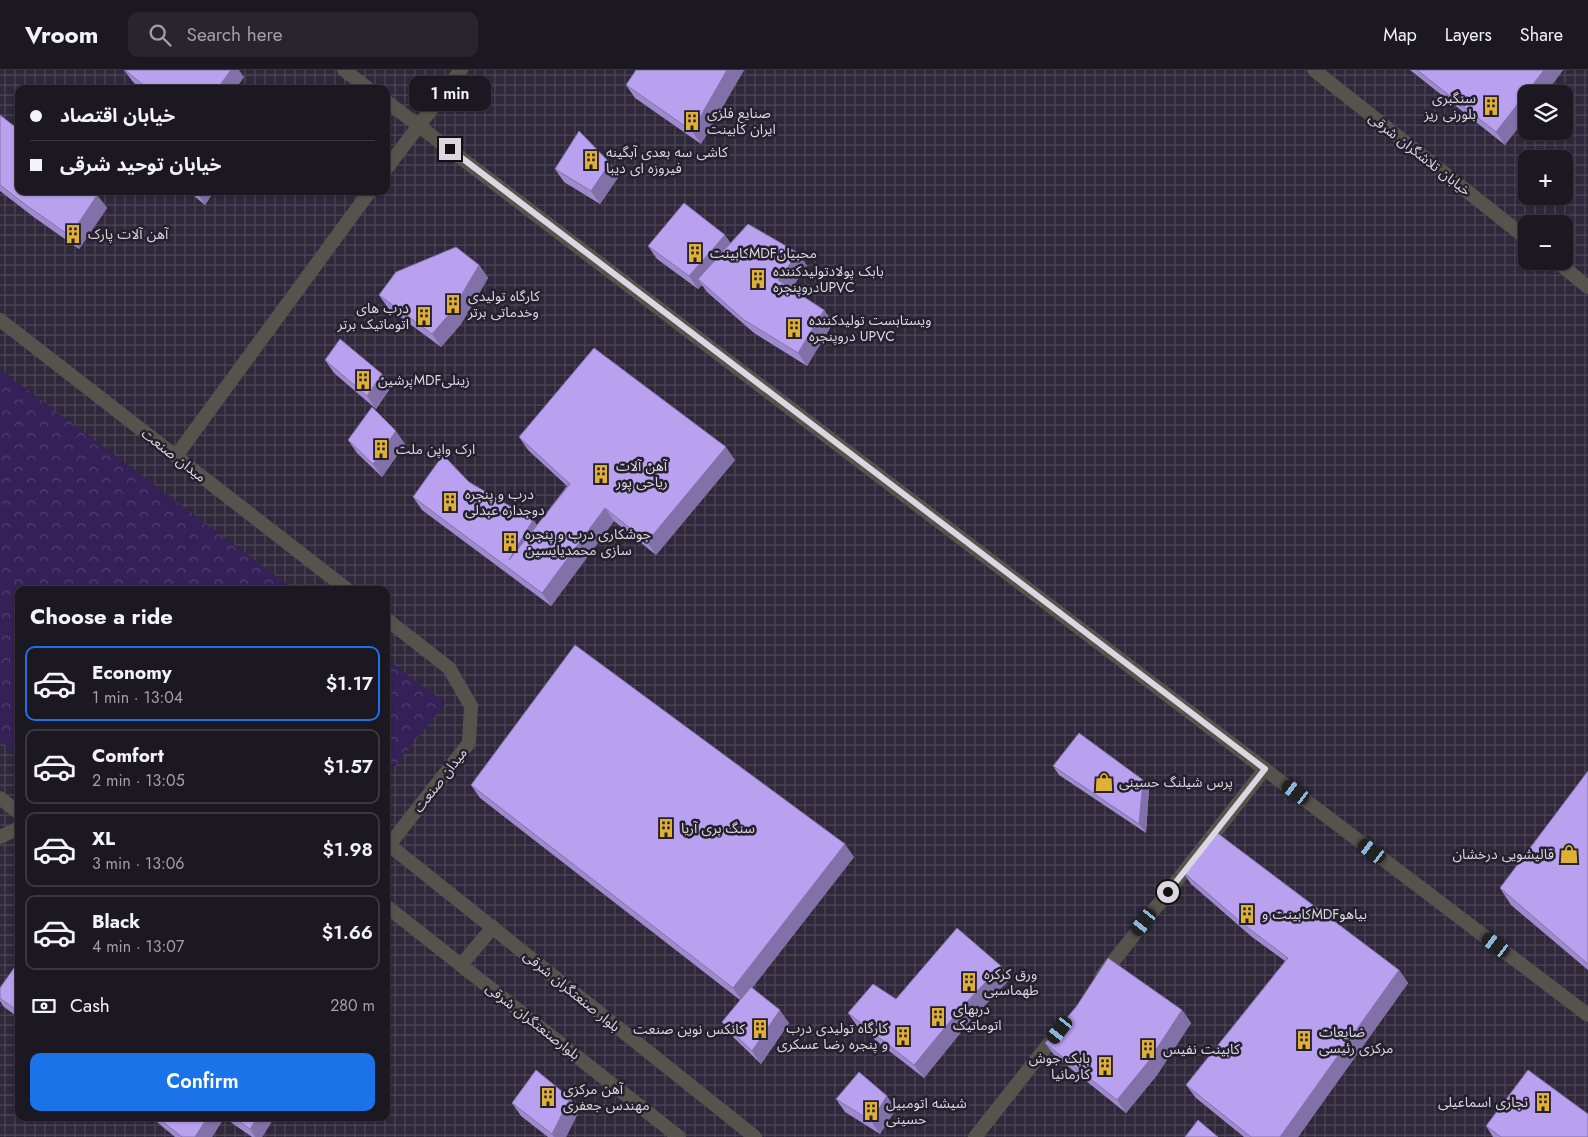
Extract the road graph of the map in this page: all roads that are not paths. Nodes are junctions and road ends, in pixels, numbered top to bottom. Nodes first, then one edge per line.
1 (344, 70) edge
2 (461, 70) edge
3 (1314, 70) edge
4 (364, 85) edge
5 (390, 105) edge
6 (419, 125) junction
7 (390, 164) edge
8 (367, 195) edge
9 (1518, 232) edge
10 (1567, 270) edge
11 (1588, 287) edge
12 (0, 320) edge
13 (176, 456) junction
14 (343, 586) edge
15 (390, 622) edge
16 (1265, 769) junction
17 (0, 798) edge
18 (15, 810) edge
19 (15, 830) edge
20 (0, 837) edge
21 (390, 844) edge
22 (390, 849) edge
23 (390, 909) edge
24 (493, 928) junction
25 (461, 965) junction
26 (1092, 988) edge
27 (1588, 1015) edge
28 (1068, 1020) edge
29 (679, 1137) edge
30 (755, 1137) edge
31 (975, 1137) edge

1 - 4 street
2 - 6 street
3 - 9 street, خیابان تلاشگران شرقی
5 - 6 street
6 - 7 street
6 - 16 street
8 - 13 street
10 - 11 street
12 - 13 street, میدان صنعت
13 - 14 street, میدان صنعت
15 - 21 street, میدان صنعت
16 - 26 street
16 - 27 street
17 - 18 street
19 - 20 street
22 - 24 street, بلوار صنعتگران شرقی
23 - 25 street, بلوارصنعتگران شرقی
24 - 25 street
24 - 30 street, بلوار صنعتگران شرقی
25 - 29 street, بلوارصنعتگران شرقی
28 - 31 street

